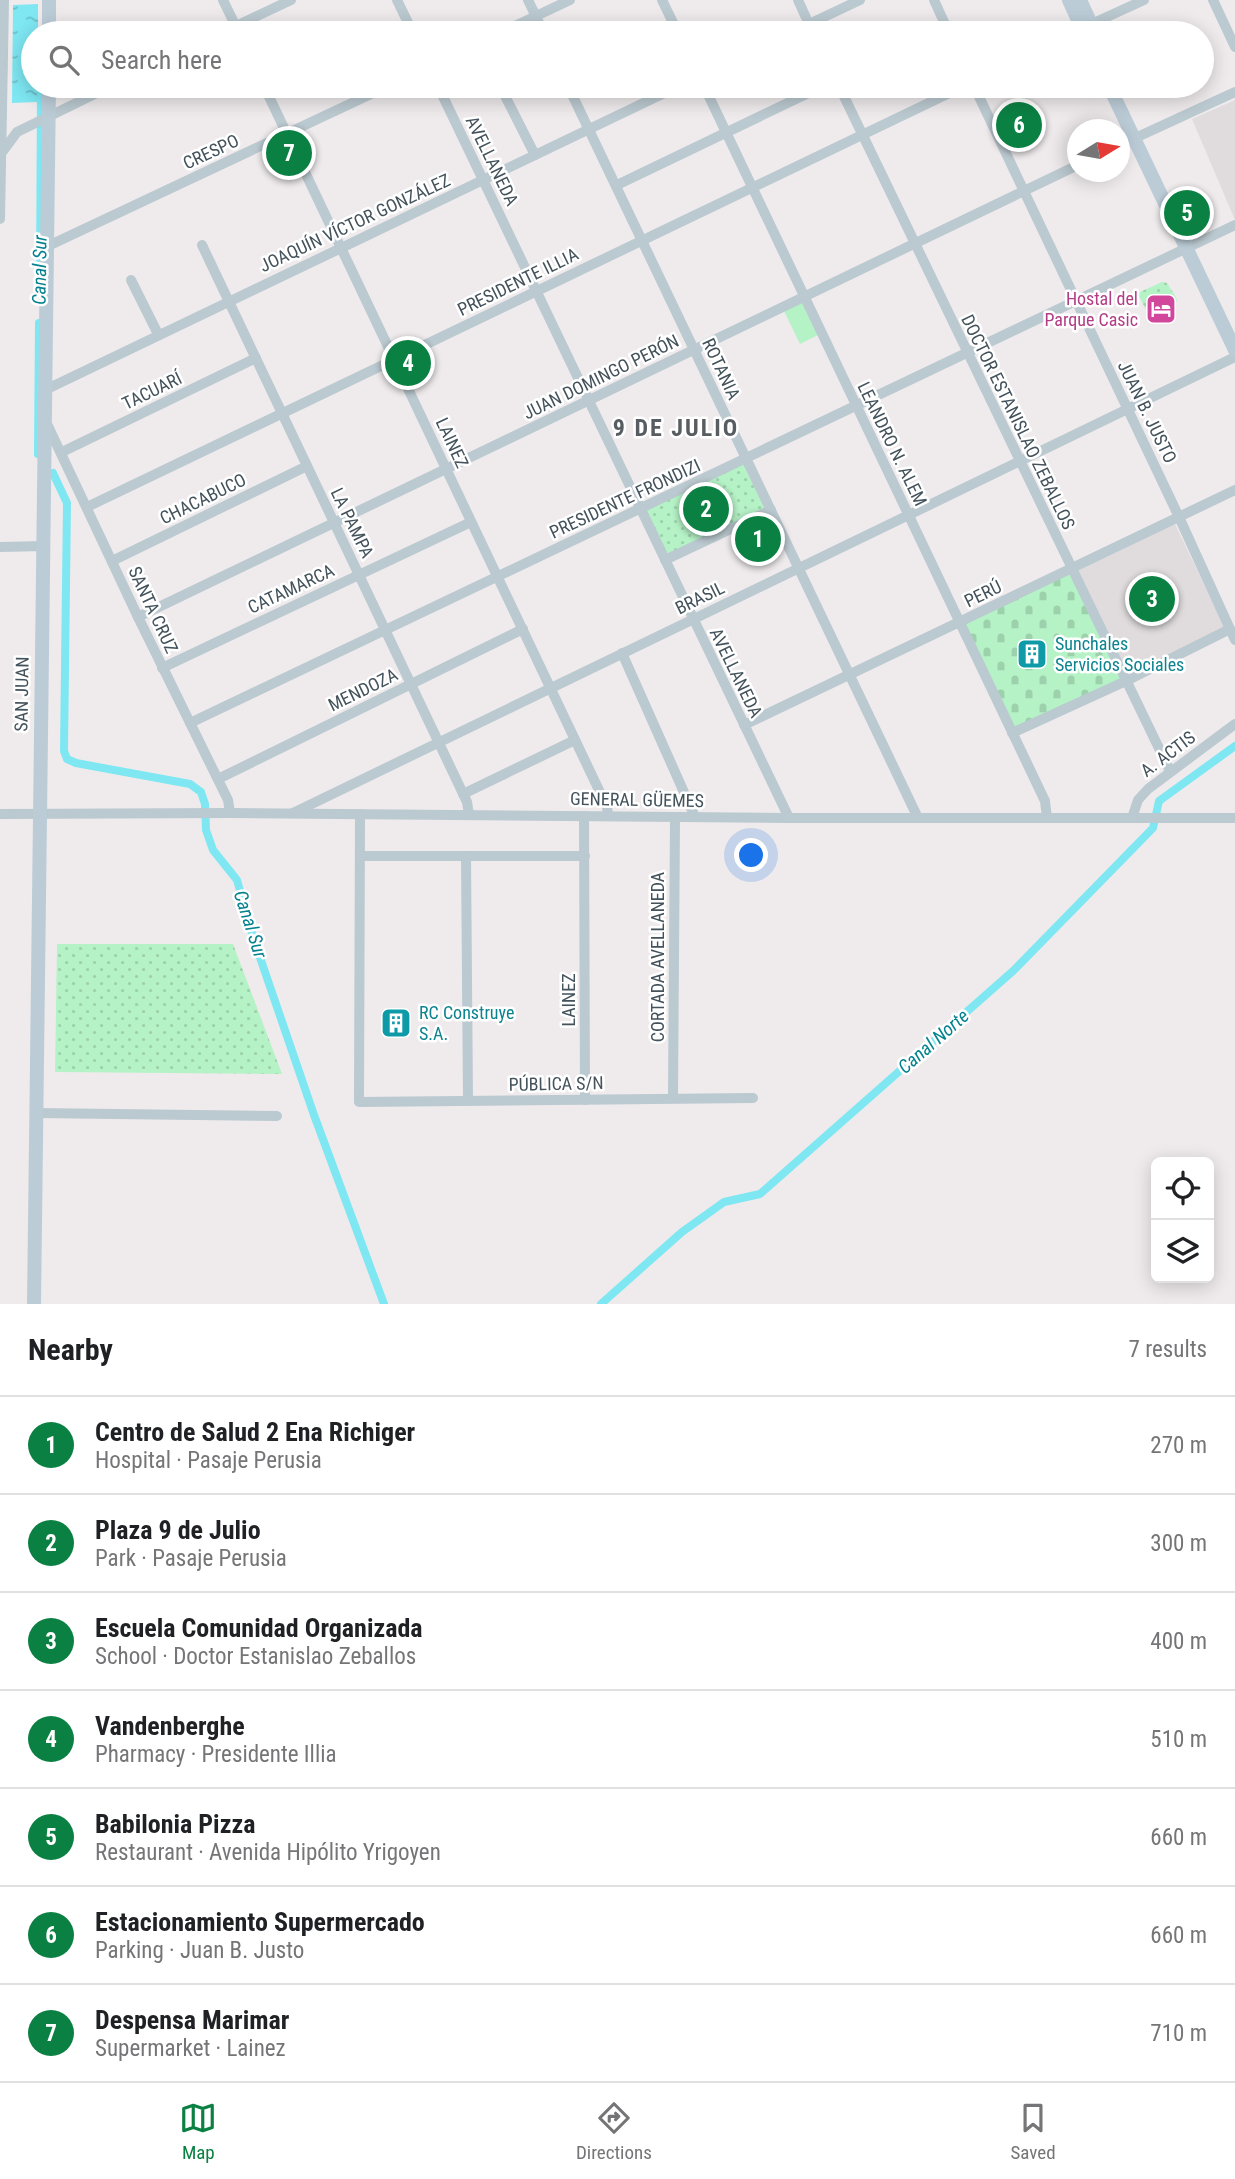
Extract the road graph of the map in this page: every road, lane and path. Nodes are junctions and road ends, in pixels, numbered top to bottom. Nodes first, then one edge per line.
1 (4, 0) edge
2 (49, 0) edge
3 (223, 0) edge
4 (290, 0) edge
5 (397, 0) edge
6 (528, 0) edge
7 (570, 0) edge
8 (662, 0) edge
9 (798, 0) edge
10 (860, 0) edge
11 (934, 0) edge
12 (1069, 0) edge
13 (1080, 0) edge
14 (1144, 0) edge
15 (1213, 0) edge
16 (536, 17) junction
17 (49, 21) edge
18 (233, 21) edge
19 (253, 21) edge
20 (407, 21) edge
21 (527, 21) edge
22 (538, 21) edge
23 (672, 21) edge
24 (807, 21) edge
25 (825, 21) edge
26 (944, 21) edge
27 (1080, 21) edge
28 (1083, 21) edge
29 (1104, 21) edge
30 (2, 44) edge
31 (1235, 47) edge
32 (1235, 92) edge
33 (49, 98) edge
34 (86, 98) edge
35 (270, 98) edge
36 (361, 98) edge
37 (444, 98) edge
38 (506, 98) edge
39 (573, 98) edge
40 (654, 98) edge
41 (709, 98) edge
42 (798, 98) edge
43 (844, 98) edge
44 (939, 98) edge
45 (980, 98) edge
46 (1117, 98) edge
47 (1125, 98) edge
48 (50, 115) junction
49 (2, 125) junction
50 (588, 130) junction
51 (20, 131) junction
52 (286, 133) junction
53 (725, 133) junction
54 (861, 135) junction
55 (1139, 136) junction
56 (1130, 140) edge
57 (1, 153) edge
58 (535, 155) junction
59 (1067, 170) edge
60 (483, 180) junction
61 (617, 186) junction
62 (752, 187) junction
63 (1024, 190) junction
64 (0, 219) edge
65 (1235, 225) edge
66 (642, 240) junction
67 (914, 244) junction
68 (202, 245) dead end
69 (48, 246) junction
70 (1191, 247) junction
71 (340, 248) junction
72 (131, 280) dead end
73 (536, 291) junction
74 (804, 297) junction
75 (228, 301) junction
76 (1076, 302) junction
77 (1235, 328) edge
78 (158, 334) junction
79 (694, 349) junction
80 (1235, 350) edge
81 (968, 353) junction
82 (1235, 357) edge
83 (256, 358) junction
84 (394, 359) junction
85 (45, 390) junction
86 (589, 400) junction
87 (856, 406) junction
88 (1128, 409) junction
89 (282, 413) junction
90 (45, 421) junction
91 (62, 452) junction
92 (747, 458) junction
93 (1020, 461) junction
94 (307, 466) junction
95 (446, 468) junction
96 (1235, 490) edge
97 (87, 507) junction
98 (640, 509) junction
99 (771, 510) junction
100 (908, 515) junction
101 (1179, 517) junction
102 (334, 522) junction
103 (471, 522) junction
104 (0, 547) edge
105 (45, 547) junction
106 (112, 561) junction
107 (665, 561) junction
108 (798, 568) junction
109 (1072, 568) junction
110 (359, 574) junction
111 (498, 577) junction
112 (138, 617) junction
113 (693, 619) junction
114 (959, 622) junction
115 (523, 629) junction
116 (1230, 629) junction
117 (386, 630) junction
118 (1235, 640) edge
119 (622, 653) junction
120 (162, 668) junction
121 (850, 675) junction
122 (1126, 681) junction
123 (412, 683) junction
124 (550, 687) junction
125 (190, 723) junction
126 (1235, 724) edge
127 (744, 725) junction
128 (1012, 733) junction
129 (575, 740) junction
130 (439, 741) junction
131 (1170, 771) junction
132 (218, 779) junction
133 (463, 794) junction
134 (230, 813) junction
135 (293, 813) junction
136 (0, 814) edge
137 (360, 814) junction
138 (39, 815) junction
139 (469, 815) junction
140 (584, 816) junction
141 (608, 816) junction
142 (675, 817) junction
143 (695, 817) junction
144 (789, 818) junction
145 (918, 818) junction
146 (1047, 818) junction
147 (1132, 818) junction
148 (1235, 818) edge
149 (360, 856) junction
150 (466, 856) junction
151 (585, 856) junction
152 (673, 1098) junction
153 (753, 1098) dead end
154 (585, 1100) junction
155 (468, 1101) junction
156 (35, 1113) junction
157 (277, 1116) dead end
158 (34, 1304) edge

1 - 30 street
2 - 17 street
3 - 18 street
4 - 19 street
5 - 20 street
6 - 16 street
7 - 16 street
8 - 23 street
9 - 24 street
10 - 25 street
11 - 26 street
12 - 27 street
13 - 28 street
14 - 29 street
15 - 31 street
16 - 21 street
16 - 22 street
30 - 49 street
32 - 55 street
33 - 48 street, SAN JUAN
34 - 48 street
35 - 52 street, LAINEZ
36 - 52 street, CRESPO
37 - 60 street, AVELLANEDA
38 - 58 street
39 - 50 street, ROTANIA
40 - 50 street, JOAQUÍN VÍCTOR GONZÁLEZ
41 - 53 street, LEANDRO N. ALEM
42 - 53 street
43 - 54 street, DOCTOR ESTANISLAO ZEBALLOS
44 - 54 street, PRESIDENTE ILLIA
45 - 63 street, JUAN B. JUSTO
46 - 55 street
47 - 55 street
48 - 51 street
48 - 69 street, SAN JUAN
49 - 51 street
49 - 57 street
50 - 58 street, JOAQUÍN VÍCTOR GONZÁLEZ
50 - 61 street, ROTANIA
51 - 57 street
52 - 69 street, CRESPO
52 - 71 street, LAINEZ
53 - 61 street
53 - 62 street, LEANDRO N. ALEM
54 - 62 street, PRESIDENTE ILLIA
54 - 67 street, DOCTOR ESTANISLAO ZEBALLOS
55 - 56 street
55 - 70 street
57 - 64 street
58 - 60 street, JOAQUÍN VÍCTOR GONZÁLEZ
59 - 63 street, JUAN DOMINGO PERÓN
60 - 71 street, JOAQUÍN VÍCTOR GONZÁLEZ
60 - 73 street, AVELLANEDA
61 - 66 street, ROTANIA
62 - 66 street, PRESIDENTE ILLIA
62 - 74 street, LEANDRO N. ALEM
63 - 67 street, JUAN DOMINGO PERÓN
63 - 76 street, JUAN B. JUSTO
65 - 70 street, PRESIDENTE FRONDIZI
66 - 73 street, PRESIDENTE ILLIA
66 - 79 street, ROTANIA
67 - 74 street, JUAN DOMINGO PERÓN
67 - 81 street, DOCTOR ESTANISLAO ZEBALLOS
68 - 75 street, LA PAMPA
69 - 85 street, SAN JUAN
70 - 76 street, PRESIDENTE FRONDIZI
70 - 77 street
70 - 80 street
71 - 75 street, JOAQUÍN VÍCTOR GONZÁLEZ
71 - 84 street, LAINEZ
72 - 78 street
73 - 84 street, PRESIDENTE ILLIA
73 - 86 street, AVELLANEDA
74 - 79 street, JUAN DOMINGO PERÓN
74 - 87 street, LEANDRO N. ALEM
75 - 78 street, JOAQUÍN VÍCTOR GONZÁLEZ
75 - 83 street, LA PAMPA
76 - 81 street, PRESIDENTE FRONDIZI
76 - 88 street, JUAN B. JUSTO
78 - 85 street, JOAQUÍN VÍCTOR GONZÁLEZ
79 - 86 street, JUAN DOMINGO PERÓN
79 - 92 street, ROTANIA
81 - 87 street, PRESIDENTE FRONDIZI
81 - 93 street, DOCTOR ESTANISLAO ZEBALLOS
82 - 88 street, BRASIL
83 - 89 street, LA PAMPA
83 - 91 street, TACUARÍ
84 - 89 street, PRESIDENTE ILLIA
84 - 95 street, LAINEZ
85 - 90 street, SAN JUAN
86 - 95 street, JUAN DOMINGO PERÓN
86 - 98 street, AVELLANEDA
87 - 92 street, PRESIDENTE FRONDIZI
87 - 100 street, LEANDRO N. ALEM
88 - 93 street, BRASIL
88 - 101 street, JUAN B. JUSTO
89 - 94 street, LA PAMPA
89 - 97 street, PRESIDENTE ILLIA
90 - 91 street, SANTA CRUZ
90 - 105 street, SAN JUAN
91 - 97 street, SANTA CRUZ
92 - 98 street, PRESIDENTE FRONDIZI
92 - 99 street, ROTANIA
93 - 100 street, BRASIL
93 - 109 street, DOCTOR ESTANISLAO ZEBALLOS
94 - 102 street, LA PAMPA
94 - 106 street, CHACABUCO
95 - 102 street, JUAN DOMINGO PERÓN
95 - 103 street, LAINEZ
96 - 101 street, PERÚ
97 - 106 street, SANTA CRUZ
98 - 107 street, AVELLANEDA
98 - 111 street, PRESIDENTE FRONDIZI
99 - 107 street
99 - 108 street, ROTANIA
100 - 108 street, BRASIL
100 - 114 street, LEANDRO N. ALEM
101 - 109 street, PERÚ
101 - 116 street, JUAN B. JUSTO
102 - 110 street, LA PAMPA
102 - 112 street, JUAN DOMINGO PERÓN
103 - 110 street, CATAMARCA
103 - 111 street, LAINEZ
104 - 105 street
105 - 138 street, SAN JUAN
106 - 112 street, SANTA CRUZ
107 - 113 street, AVELLANEDA
108 - 113 street, BRASIL
108 - 121 street, ROTANIA
109 - 114 street, PERÚ
109 - 122 street, DOCTOR ESTANISLAO ZEBALLOS
110 - 117 street, LA PAMPA
110 - 120 street, CATAMARCA
111 - 115 street, LAINEZ
111 - 117 street, PRESIDENTE FRONDIZI
112 - 120 street, SANTA CRUZ
113 - 119 street, BRASIL
113 - 127 street, AVELLANEDA
114 - 121 street, PERÚ
114 - 128 street, LEANDRO N. ALEM
115 - 123 street, MENDOZA
115 - 124 street, LAINEZ
116 - 118 street, JUAN B. JUSTO
116 - 122 street
117 - 123 street, LA PAMPA
117 - 125 street, PRESIDENTE FRONDIZI
119 - 124 street, BRASIL
119 - 143 street
120 - 125 street, SANTA CRUZ
121 - 127 street, PERÚ
121 - 145 street, ROTANIA
122 - 128 street
122 - 131 street, DOCTOR ESTANISLAO ZEBALLOS
123 - 130 street, LA PAMPA
123 - 132 street, MENDOZA
124 - 129 street, LAINEZ
124 - 130 street, BRASIL
125 - 132 street, SANTA CRUZ
126 - 131 street, A. ACTIS
127 - 144 street, AVELLANEDA
128 - 146 street, LEANDRO N. ALEM
129 - 133 street
129 - 141 street, LAINEZ
130 - 133 street, LA PAMPA
130 - 135 street, BRASIL
131 - 147 street, A. ACTIS
132 - 134 street, SANTA CRUZ
133 - 139 street, LA PAMPA
134 - 135 street, GENERAL GÜEMES
134 - 138 street, GENERAL GÜEMES
135 - 137 street, GENERAL GÜEMES
136 - 138 street, GENERAL GÜEMES
137 - 139 street, GENERAL GÜEMES
137 - 149 street
138 - 156 street, SAN JUAN
139 - 140 street, GENERAL GÜEMES
140 - 141 street, GENERAL GÜEMES
140 - 151 street, LAINEZ
141 - 142 street, GENERAL GÜEMES
142 - 143 street, GENERAL GÜEMES
142 - 152 street, CORTADA AVELLANEDA
143 - 144 street, GENERAL GÜEMES
144 - 145 street, GENERAL GÜEMES
145 - 146 street, GENERAL GÜEMES
146 - 147 street, GENERAL GÜEMES
147 - 148 street, GENERAL GÜEMES
149 - 150 street
149 - 155 street, PÚBLICA S/N
150 - 151 street
150 - 155 street
151 - 154 street, LAINEZ
152 - 153 street, PÚBLICA S/N
152 - 154 street, PÚBLICA S/N
154 - 155 street, PÚBLICA S/N
156 - 157 street
156 - 158 street, SAN JUAN

